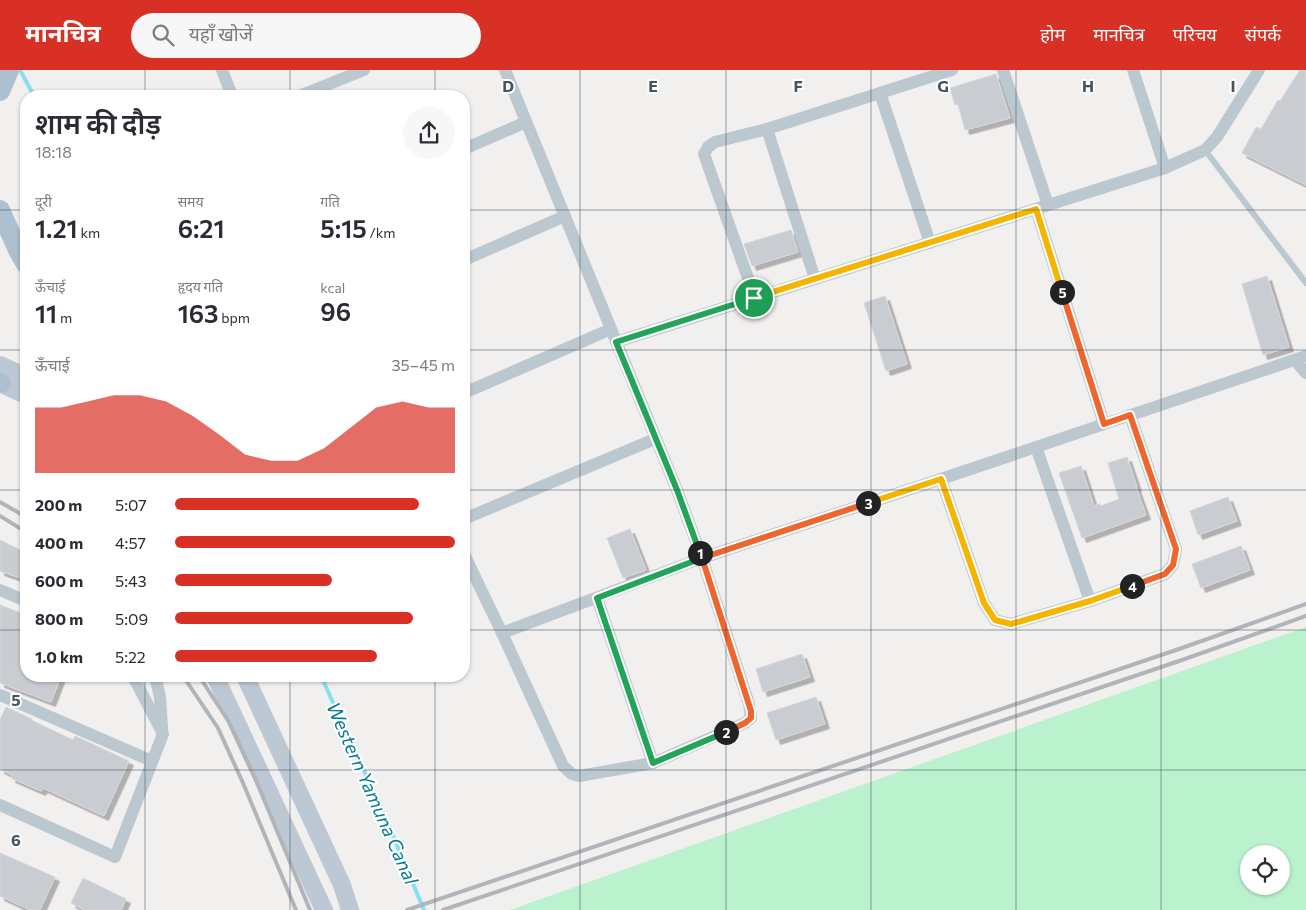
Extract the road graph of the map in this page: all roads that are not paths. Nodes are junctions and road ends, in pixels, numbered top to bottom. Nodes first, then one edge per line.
1 (9, 70) edge
2 (222, 70) edge
3 (364, 70) edge
4 (505, 70) edge
5 (952, 70) edge
6 (1003, 70) edge
7 (1133, 70) edge
8 (1258, 70) edge
9 (934, 73) edge
10 (230, 90) edge
11 (314, 90) edge
12 (0, 91) edge
13 (880, 93) junction
14 (526, 122) junction
15 (766, 129) junction
16 (470, 146) edge
17 (1205, 150) junction
18 (1164, 168) junction
19 (1042, 207) junction
20 (0, 210) edge
21 (565, 216) junction
22 (930, 243) junction
23 (20, 254) edge
24 (470, 257) edge
25 (815, 279) junction
26 (1306, 284) edge
27 (754, 298) junction
28 (611, 329) junction
29 (616, 342) junction
30 (1300, 358) edge
31 (0, 365) edge
32 (1306, 373) edge
33 (20, 374) edge
34 (0, 383) edge
35 (470, 390) edge
36 (20, 392) edge
37 (1130, 415) junction
38 (1104, 424) junction
39 (655, 439) junction
40 (1036, 447) junction
41 (941, 479) junction
42 (470, 516) edge
43 (702, 558) junction
44 (470, 566) edge
45 (0, 590) edge
46 (20, 598) edge
47 (597, 598) junction
48 (1090, 601) junction
49 (502, 633) junction
50 (136, 682) edge
51 (156, 682) edge
52 (217, 682) edge
53 (248, 682) edge
54 (0, 695) edge
55 (163, 734) junction
56 (152, 761) junction
57 (653, 763) junction
58 (0, 806) edge
59 (324, 910) edge
60 (350, 910) edge

1 - 12 main road
2 - 10 street
3 - 11 street
4 - 14 street
5 - 9 street
6 - 19 street
7 - 18 street
8 - 17 street
9 - 13 street
13 - 15 street
13 - 22 street
14 - 16 street
14 - 21 street
15 - 25 street
15 - 27 street
17 - 18 street
17 - 26 lane
18 - 19 street
19 - 22 street
19 - 38 street
20 - 23 main road
21 - 24 street
21 - 28 street
22 - 25 street
25 - 27 street
27 - 29 street
28 - 29 street
28 - 35 street
29 - 39 street
30 - 32 street
30 - 37 street
31 - 33 main road
34 - 36 main road
37 - 38 street
37 - 48 street
38 - 40 street
39 - 42 street
39 - 43 street
40 - 41 street
40 - 48 street
41 - 43 street
41 - 48 street
43 - 47 street
43 - 57 street
44 - 49 street
45 - 46 street
47 - 49 street
47 - 57 street
49 - 57 street
50 - 55 street
51 - 55 street
52 - 59 main road
53 - 60 main road
54 - 56 street
55 - 56 street
56 - 58 street

